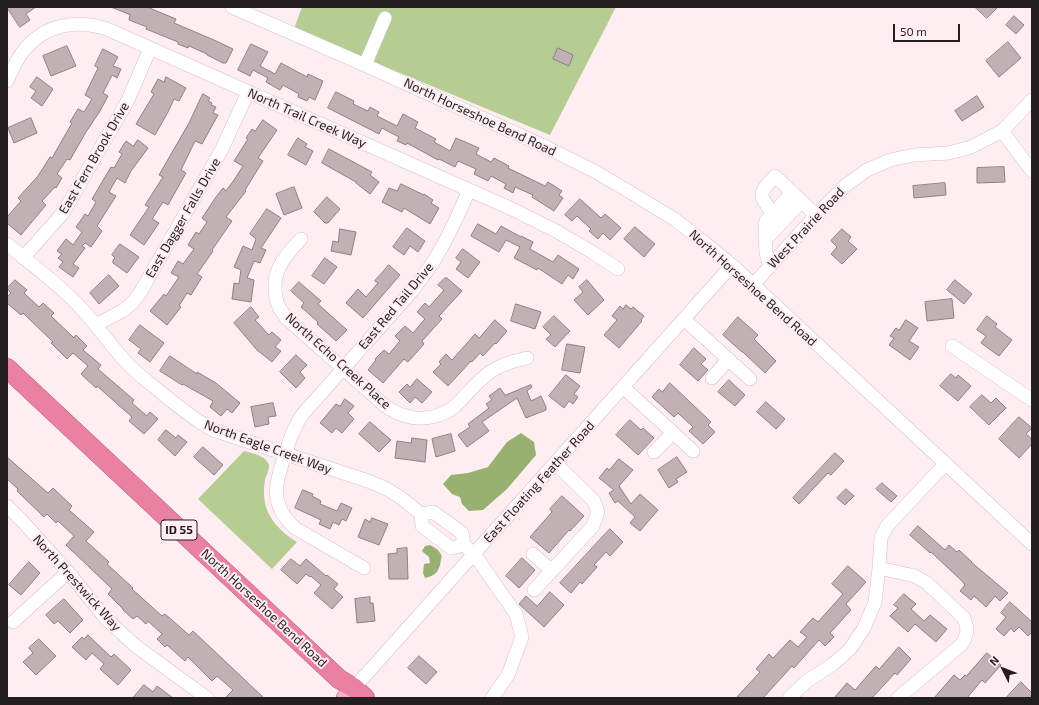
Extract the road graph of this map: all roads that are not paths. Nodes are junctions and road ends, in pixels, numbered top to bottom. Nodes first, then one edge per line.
1 (232, 7) edge
2 (385, 18) dead end
3 (150, 49) junction
4 (365, 65) junction
5 (7, 81) edge
6 (248, 92) junction
7 (1032, 100) edge
8 (1002, 130) junction
9 (1032, 171) edge
10 (469, 190) junction
11 (792, 192) junction
12 (801, 202) junction
13 (773, 213) junction
14 (816, 215) junction
15 (301, 239) dead end
16 (766, 239) junction
17 (7, 244) edge
18 (23, 258) junction
19 (732, 265) junction
20 (770, 267) junction
21 (618, 269) dead end
22 (753, 285) junction
23 (684, 319) junction
24 (96, 325) junction
25 (952, 346) dead end
26 (527, 358) dead end
27 (729, 359) junction
28 (7, 368) edge
29 (343, 369) junction
30 (712, 378) dead end
31 (750, 379) dead end
32 (623, 387) junction
33 (1032, 400) edge
34 (673, 432) junction
35 (693, 451) dead end
36 (654, 452) dead end
37 (285, 454) junction
38 (555, 464) junction
39 (945, 464) junction
40 (7, 506) edge
41 (421, 514) junction
42 (1032, 544) edge
43 (464, 545) junction
44 (474, 554) junction
45 (533, 554) dead end
46 (364, 568) dead end
47 (879, 568) junction
48 (552, 571) junction
49 (68, 572) junction
50 (534, 590) dead end
51 (13, 622) dead end
52 (355, 695) edge
53 (208, 698) edge
54 (492, 698) edge
55 (788, 698) edge
56 (898, 698) edge

1 - 4 street, North Horseshoe Bend Road
2 - 4 street
3 - 5 street, North Trail Creek Way
3 - 6 street, North Trail Creek Way
3 - 18 street, East Fern Brook Drive
4 - 19 street, North Horseshoe Bend Road
6 - 10 street, North Trail Creek Way
6 - 24 street, East Dagger Falls Drive
7 - 8 street, West Prairie Road
8 - 9 street
8 - 14 street, West Prairie Road
10 - 21 street, North Trail Creek Way
10 - 29 street, East Red Tail Drive
11 - 12 street
11 - 13 street
11 - 13 street
12 - 14 street
12 - 16 street
13 - 16 street
14 - 20 street, West Prairie Road
15 - 29 street, North Echo Creek Place
16 - 20 street
17 - 18 street, North Eagle Creek Way
18 - 24 street, North Eagle Creek Way
19 - 22 street, North Horseshoe Bend Road
19 - 23 street, East Floating Feather Road
20 - 22 street, West Prairie Road
22 - 39 street, North Horseshoe Bend Road
23 - 27 street
23 - 32 street, East Floating Feather Road
24 - 37 street, North Eagle Creek Way
25 - 33 street
26 - 29 street, North Echo Creek Place
27 - 30 street
27 - 31 street
28 - 52 highway, North Horseshoe Bend Road / ID 55
29 - 37 street, East Red Tail Drive
32 - 34 street
32 - 38 street, East Floating Feather Road
34 - 35 street
34 - 36 street
37 - 41 street, North Eagle Creek Way
37 - 46 street, East Red Tail Drive
38 - 44 street, East Floating Feather Road
38 - 48 street
39 - 42 street, North Horseshoe Bend Road
39 - 47 street
40 - 49 street, North Prestwick Way
41 - 43 street
41 - 43 street, North Eagle Creek Way
43 - 44 street
44 - 52 street, East Floating Feather Road
44 - 54 street
45 - 48 street
47 - 55 street
47 - 56 street
48 - 50 street
49 - 51 street
49 - 53 street, North Prestwick Way

